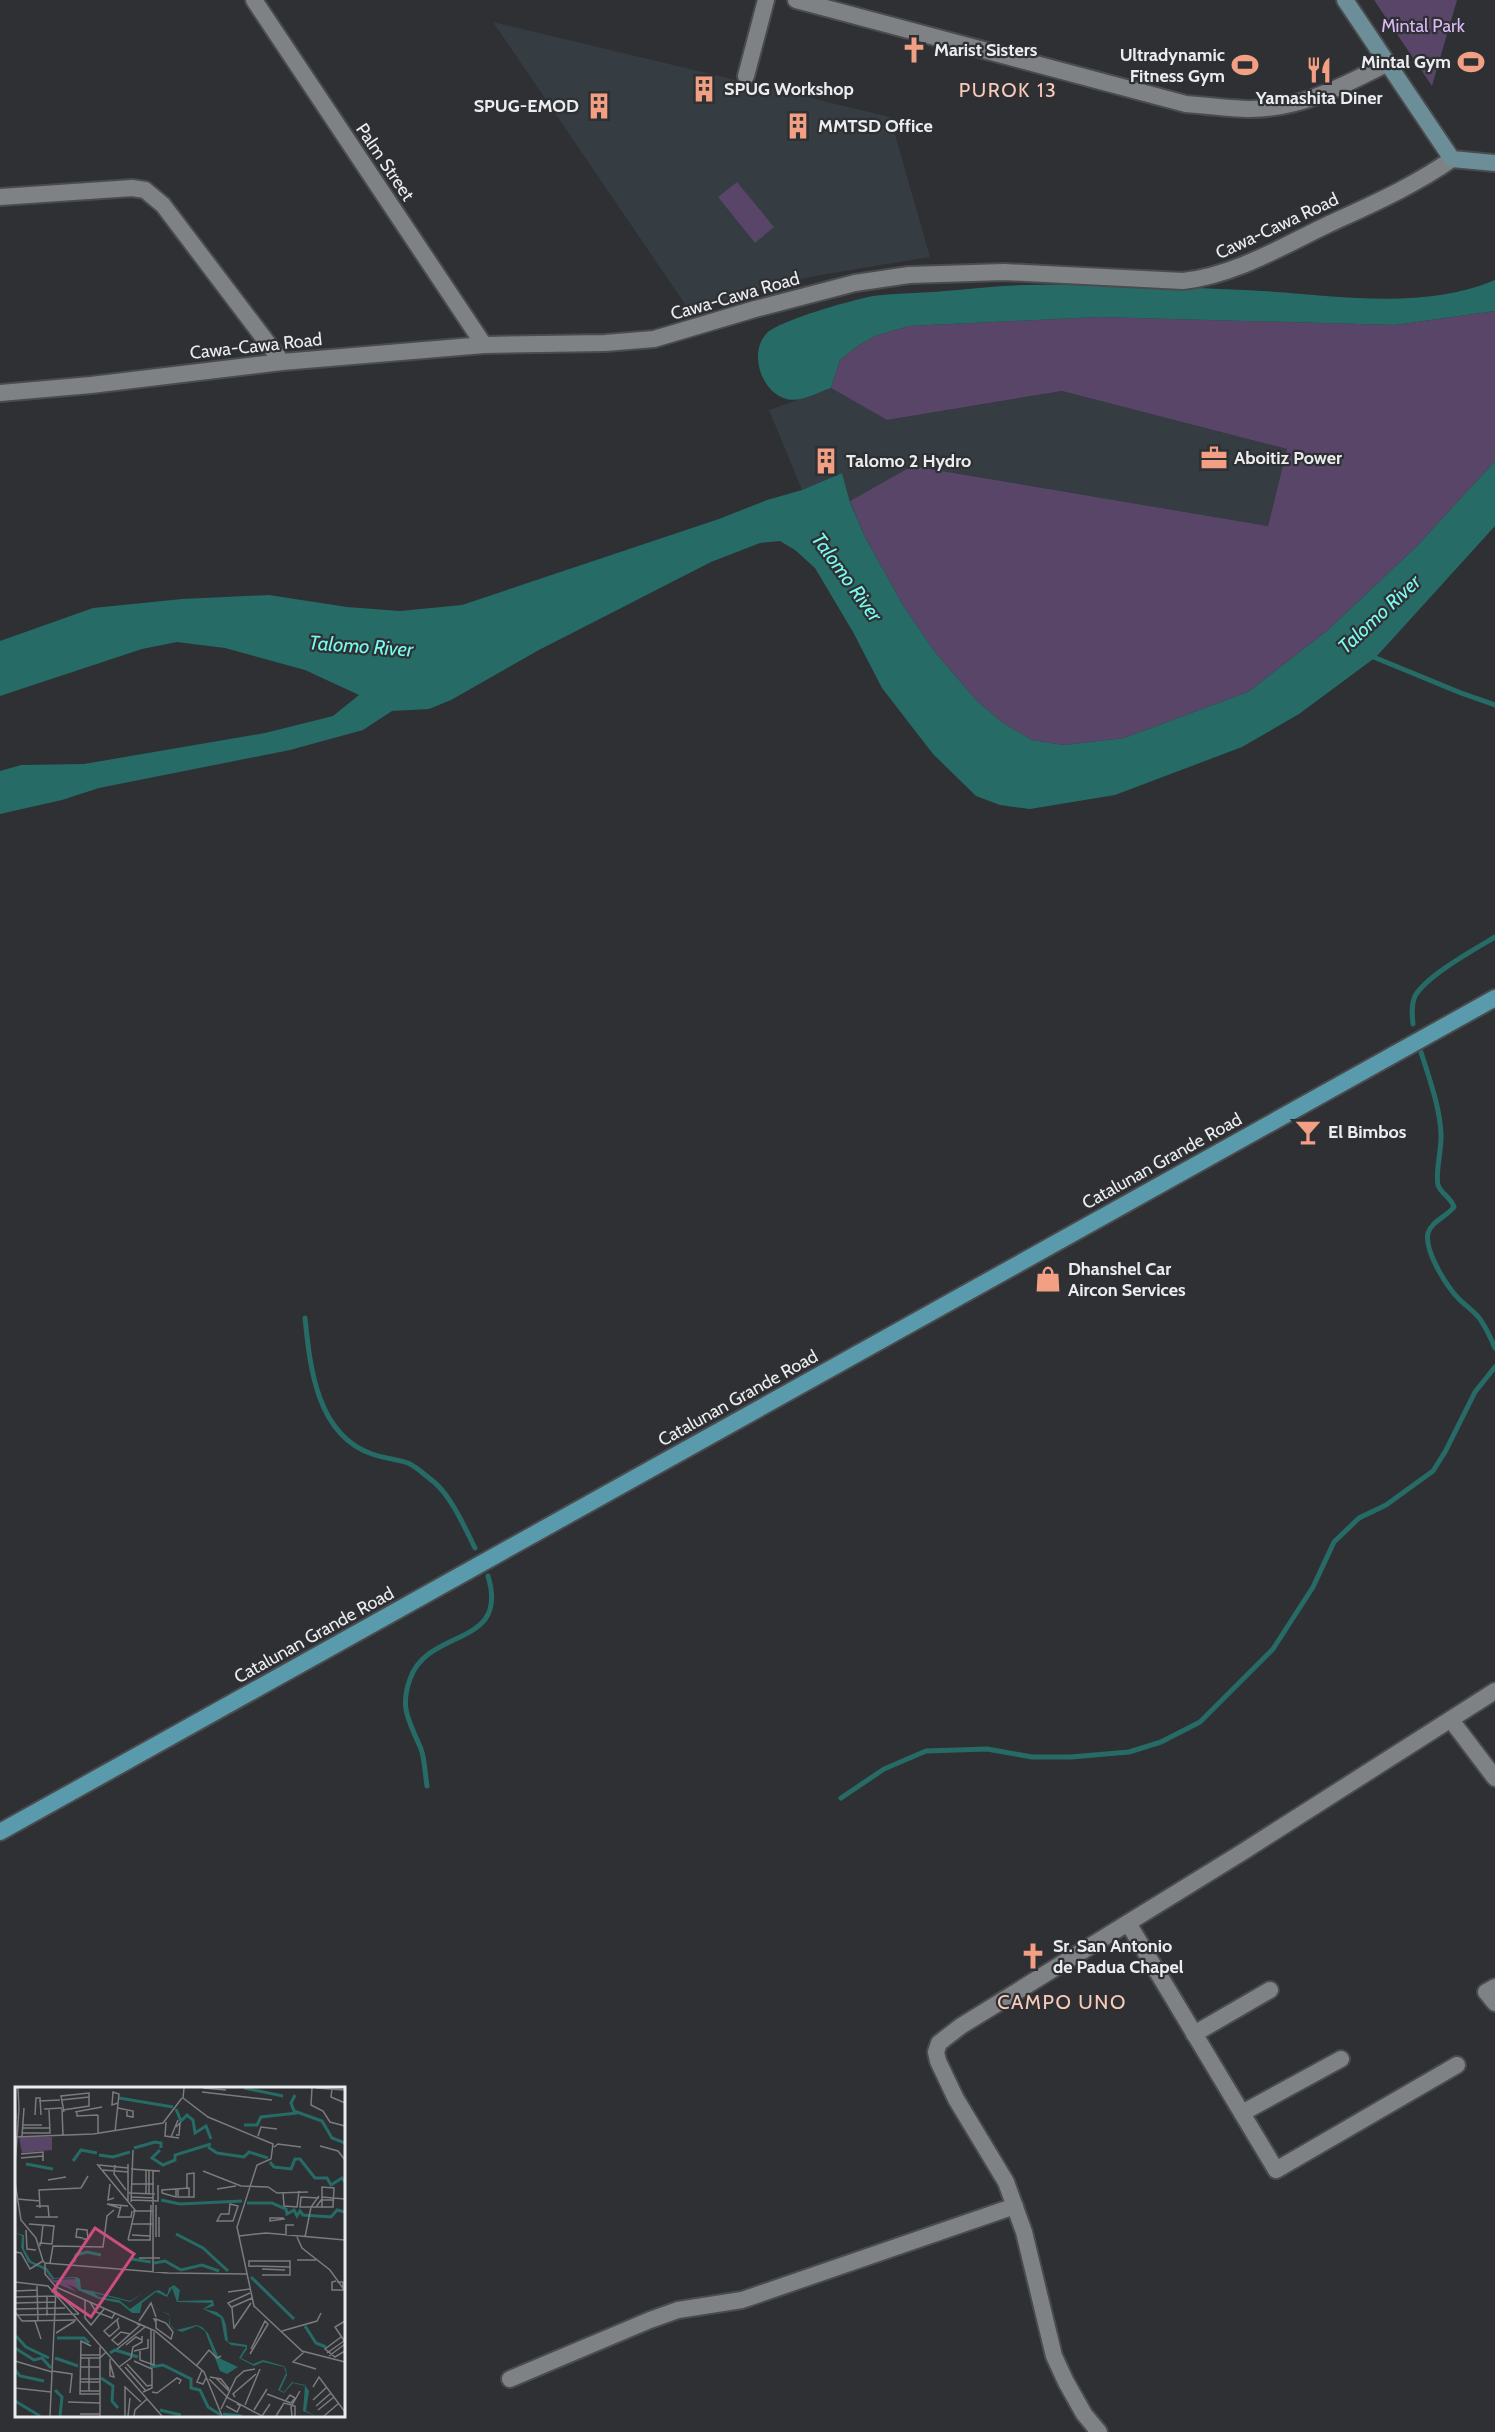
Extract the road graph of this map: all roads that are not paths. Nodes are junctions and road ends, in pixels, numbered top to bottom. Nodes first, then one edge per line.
1 (254, 0) edge
2 (766, 0) edge
3 (796, 0) edge
4 (1346, 0) edge
5 (1388, 63) junction
6 (746, 76) dead end
7 (1452, 159) junction
8 (1495, 163) edge
9 (0, 197) edge
10 (484, 345) junction
11 (282, 362) junction
12 (0, 393) edge
13 (1495, 998) edge
14 (1495, 1691) edge
15 (1451, 1720) junction
16 (1495, 1779) edge
17 (0, 1832) edge
18 (1128, 1923) junction
19 (1495, 1987) edge
20 (1270, 1990) dead end
21 (1495, 2003) edge
22 (1194, 2034) junction
23 (1341, 2059) dead end
24 (1457, 2065) dead end
25 (1242, 2114) junction
26 (1015, 2206) junction
27 (510, 2379) dead end
28 (1099, 2432) edge

1 - 10 street, Palm Street
2 - 6 street
3 - 5 street
4 - 5 main road
5 - 7 main road
7 - 8 main road
7 - 10 street, Cawa-Cawa Road
9 - 11 street
10 - 11 street, Cawa-Cawa Road
11 - 12 street, Cawa-Cawa Road
13 - 17 main road, Catalunan Grande Road
14 - 15 street
15 - 16 street
15 - 18 street
18 - 22 street
18 - 26 street
19 - 21 street
20 - 22 street
22 - 25 street
23 - 25 street
24 - 25 street
26 - 27 street
26 - 28 street

